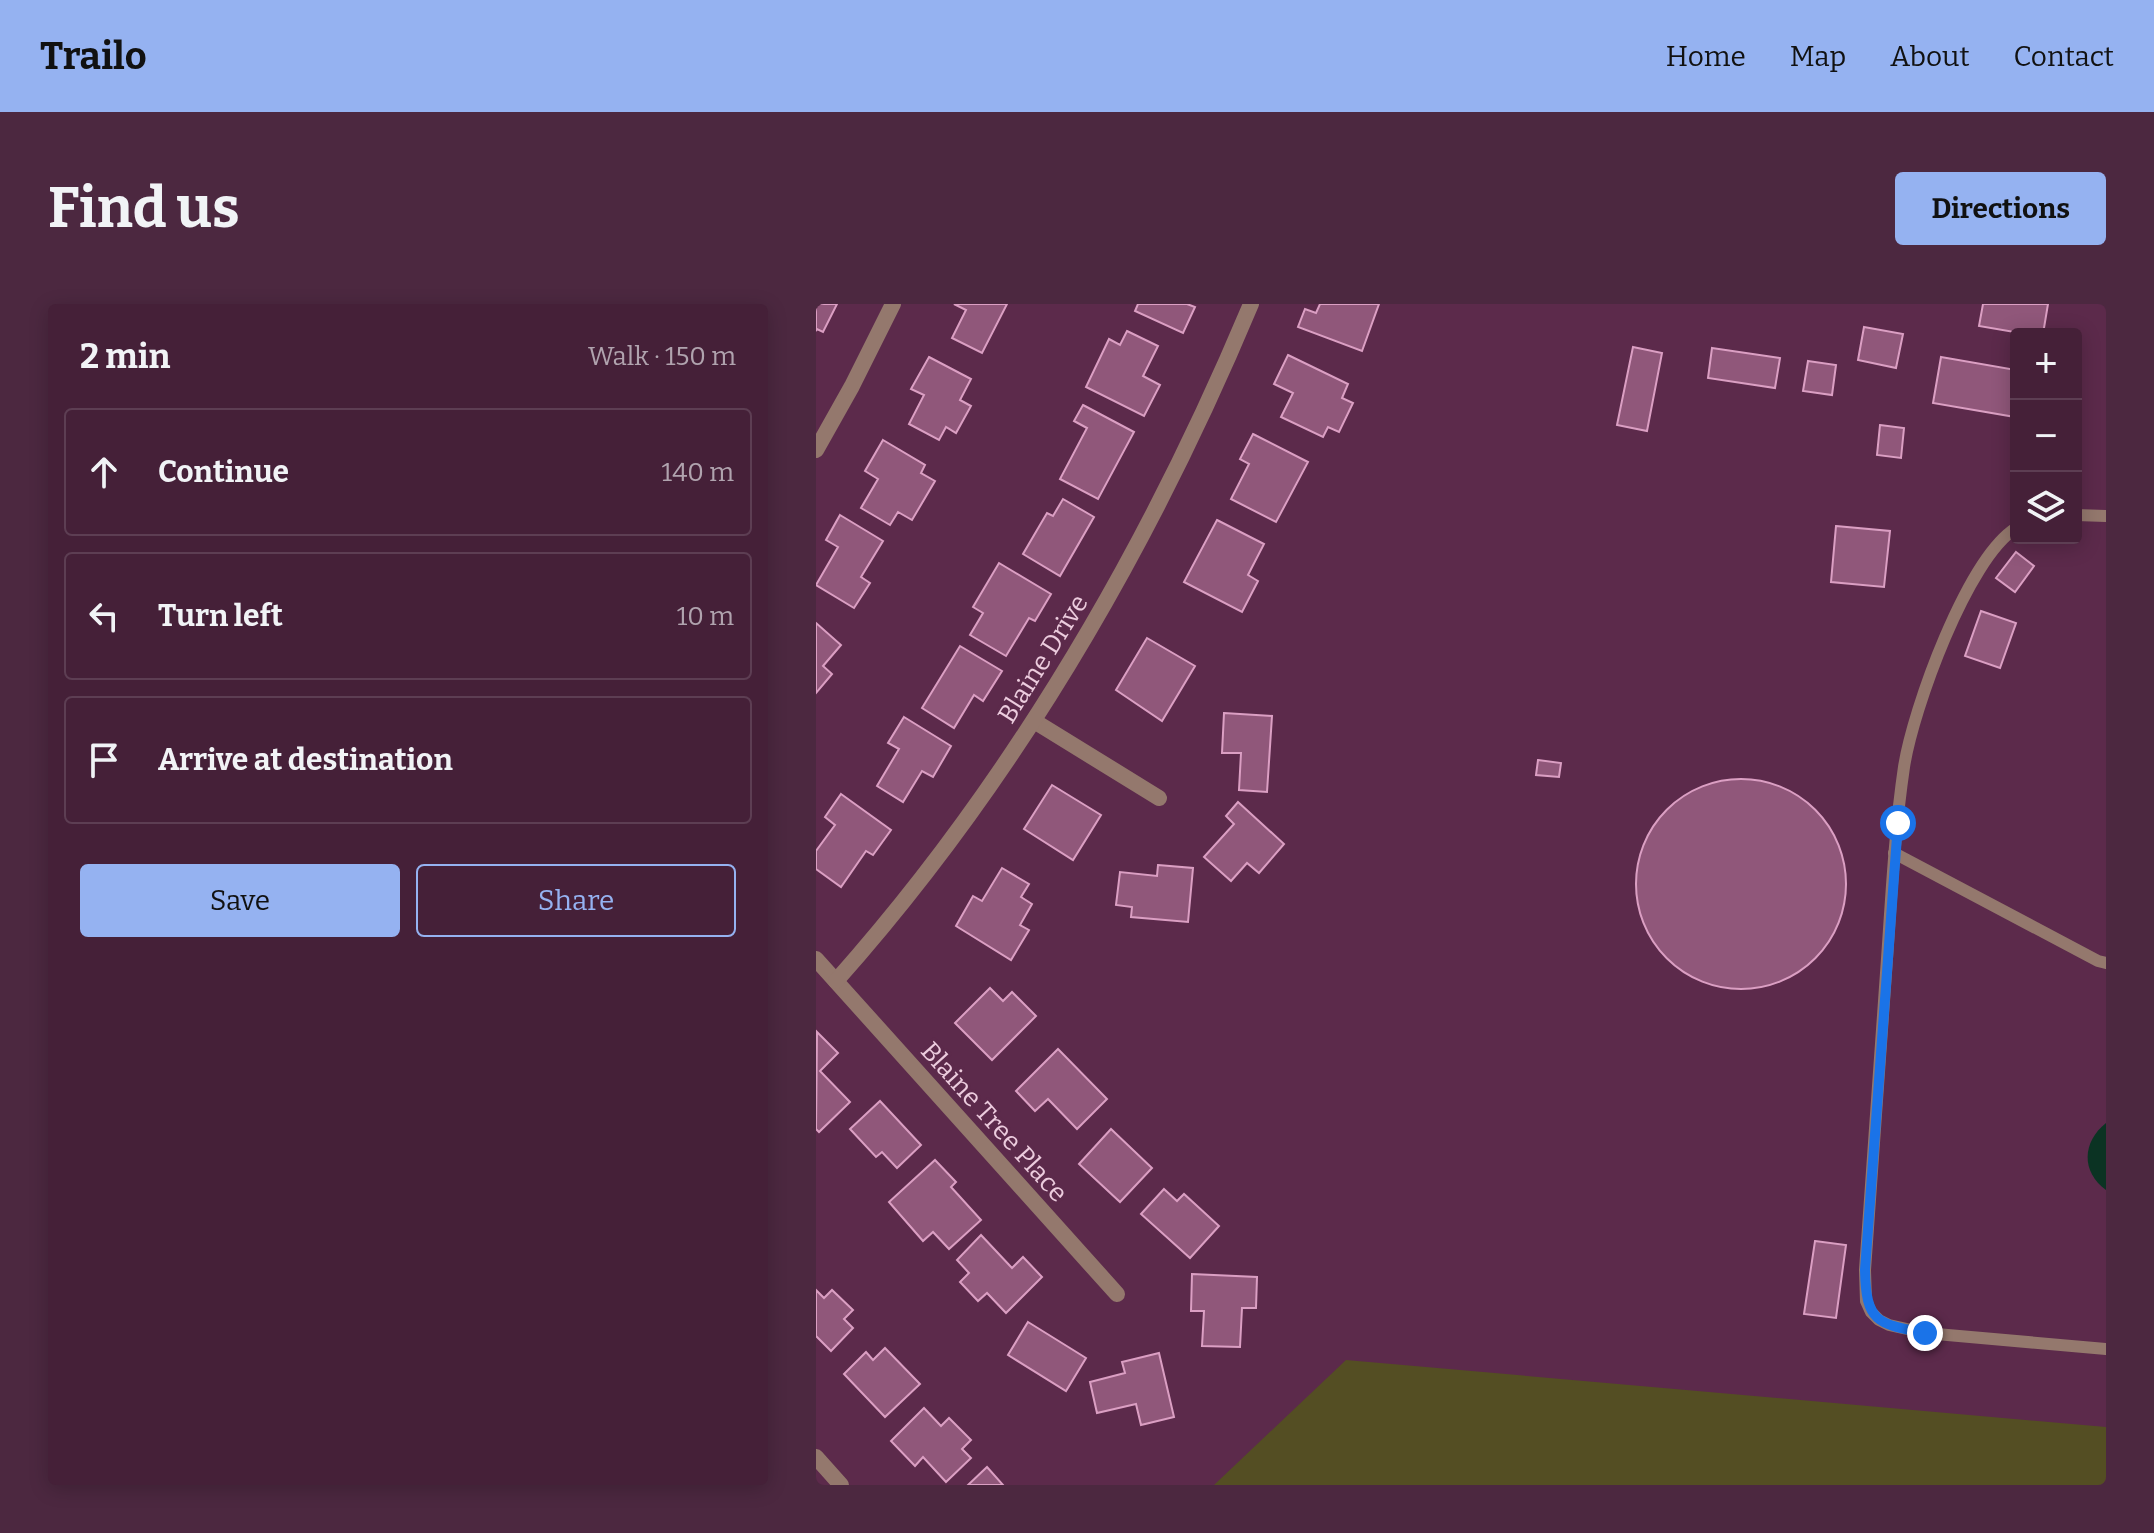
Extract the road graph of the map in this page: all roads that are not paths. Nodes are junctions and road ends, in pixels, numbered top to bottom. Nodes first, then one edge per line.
1 (893, 304) edge
2 (1251, 304) edge
3 (816, 450) edge
4 (2082, 515) edge
5 (2106, 516) edge
6 (2010, 533) edge
7 (1034, 721) junction
8 (1159, 798) dead end
9 (1894, 853) junction
10 (816, 959) edge
11 (2106, 963) edge
12 (836, 981) junction
13 (1117, 1294) dead end
14 (2106, 1349) edge
15 (816, 1457) edge
16 (841, 1485) edge

1 - 3 street
2 - 7 street, Blaine Drive
4 - 5 lane
6 - 9 lane
7 - 8 street
7 - 12 street, Blaine Drive
9 - 11 lane
9 - 14 lane
10 - 12 street
12 - 13 street, Blaine Tree Place
15 - 16 street

